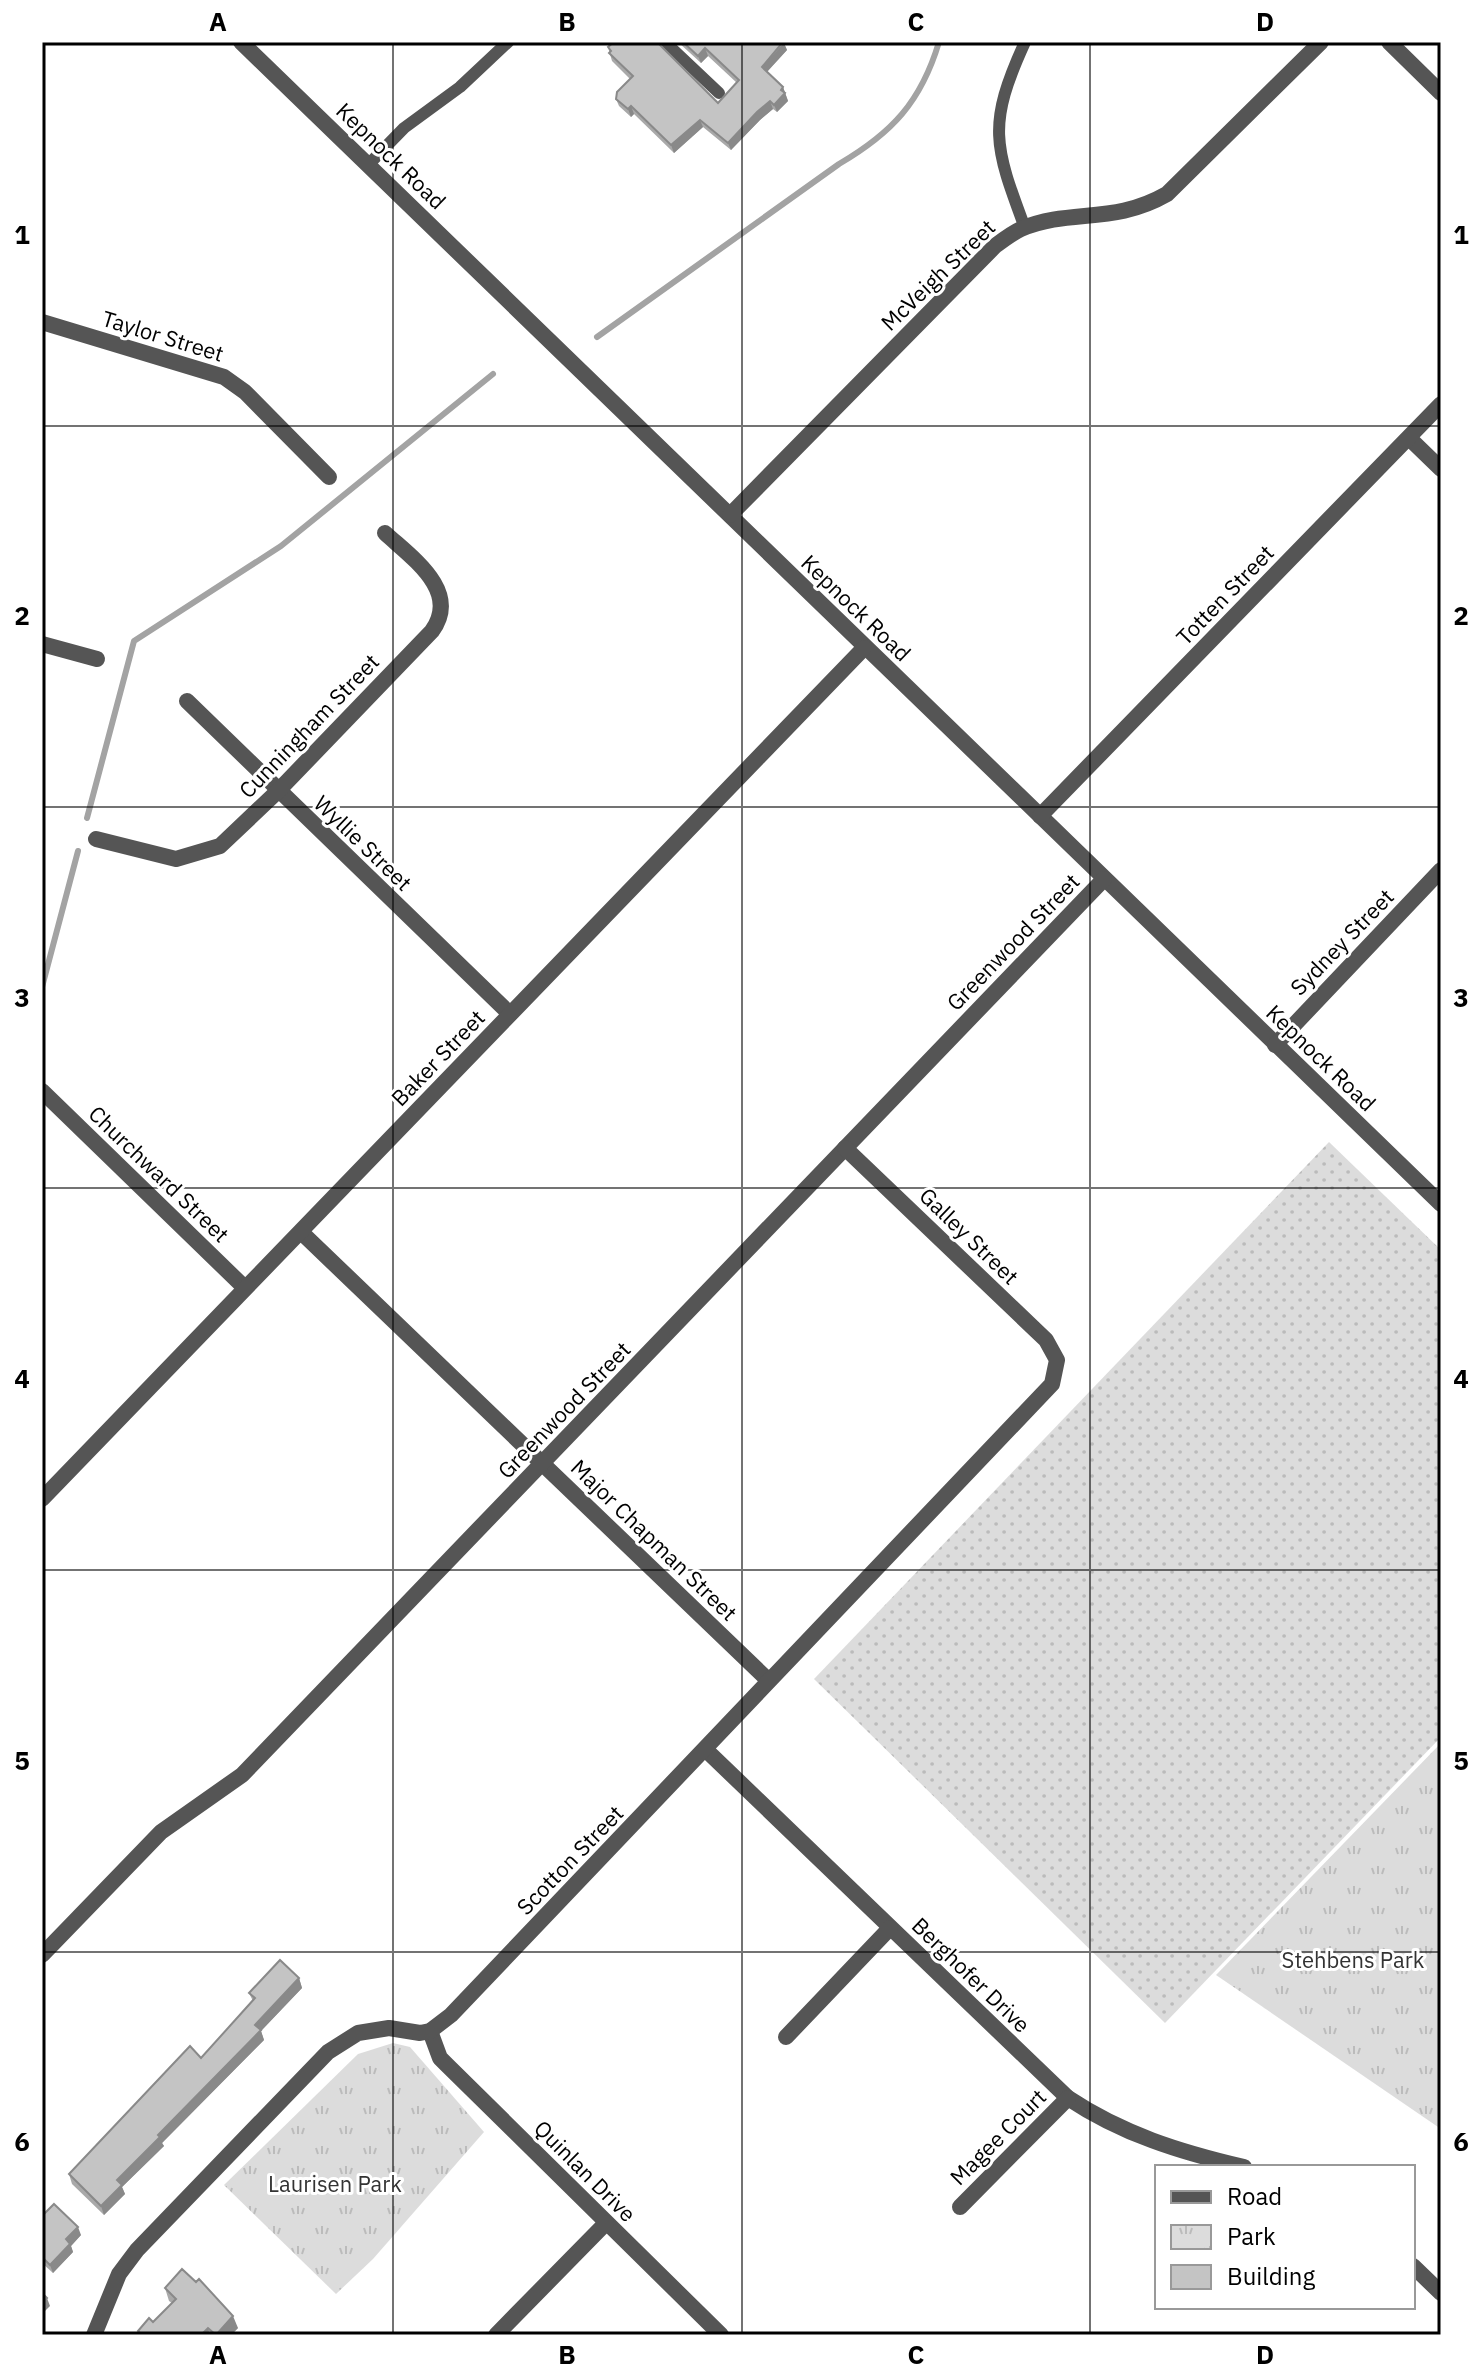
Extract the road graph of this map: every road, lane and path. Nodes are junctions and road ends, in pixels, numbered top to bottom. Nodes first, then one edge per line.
1 (241, 42) edge
2 (508, 42) edge
3 (665, 42) edge
4 (1025, 42) edge
5 (1321, 42) edge
6 (1389, 42) edge
7 (719, 93) dead end
8 (1441, 93) edge
9 (368, 165) junction
10 (1025, 228) junction
11 (42, 322) edge
12 (1441, 404) edge
13 (1409, 438) junction
14 (1441, 469) edge
15 (329, 477) dead end
16 (730, 515) junction
17 (385, 533) dead end
18 (42, 644) edge
19 (864, 648) junction
20 (97, 659) dead end
21 (187, 701) dead end
22 (278, 791) junction
23 (1040, 816) junction
24 (96, 839) dead end
25 (204, 854) junction
26 (1441, 870) edge
27 (210, 872) dead end
28 (1104, 879) junction
29 (510, 1014) junction
30 (1275, 1045) junction
31 (42, 1091) edge
32 (845, 1148) junction
33 (1441, 1204) edge
34 (301, 1232) junction
35 (245, 1288) junction
36 (1057, 1360) joint
37 (543, 1464) junction
38 (42, 1499) edge
39 (768, 1680) junction
40 (706, 1750) junction
41 (890, 1928) junction
42 (42, 1955) edge
43 (430, 2031) junction
44 (786, 2037) dead end
45 (1068, 2098) junction
46 (1236, 2165) edge
47 (960, 2207) dead end
48 (606, 2223) junction
49 (1415, 2268) edge
50 (1441, 2293) edge
51 (94, 2335) edge
52 (496, 2335) edge
53 (721, 2335) edge

1 - 9 street, Kepnock Road
2 - 9 lane
3 - 7 lane
4 - 10 lane
5 - 10 street, McVeigh Street
6 - 8 street
9 - 16 street, Kepnock Road
10 - 16 street, McVeigh Street
11 - 15 street, Taylor Street
12 - 13 street, Totten Street
13 - 14 street
13 - 23 street, Totten Street
16 - 19 street, Kepnock Road
17 - 22 street, Cunningham Street
18 - 20 street
19 - 23 street, Kepnock Road
19 - 29 street, Baker Street
21 - 22 street, Wyllie Street
22 - 25 street, Cunningham Street
22 - 29 street, Wyllie Street
23 - 28 street, Kepnock Road
24 - 25 street
25 - 27 street
26 - 30 street, Sydney Street
28 - 30 street, Kepnock Road
28 - 32 street, Greenwood Street
29 - 34 street, Baker Street
30 - 33 street, Kepnock Road
31 - 35 street, Churchward Street
32 - 36 street, Galley Street
32 - 37 street, Greenwood Street
34 - 35 street, Baker Street
34 - 37 street, Major Chapman Street
35 - 38 street, Baker Street
36 - 39 street, Scotton Street
37 - 39 street, Major Chapman Street
37 - 42 street, Greenwood Street
39 - 40 street, Scotton Street
40 - 41 street, Berghofer Drive
40 - 43 street, Scotton Street
41 - 44 street
41 - 45 street, Berghofer Drive
43 - 48 street, Quinlan Drive
43 - 51 street
45 - 46 street, Berghofer Drive
45 - 47 street, Magee Court
48 - 52 street
48 - 53 street, Quinlan Drive
49 - 50 street

